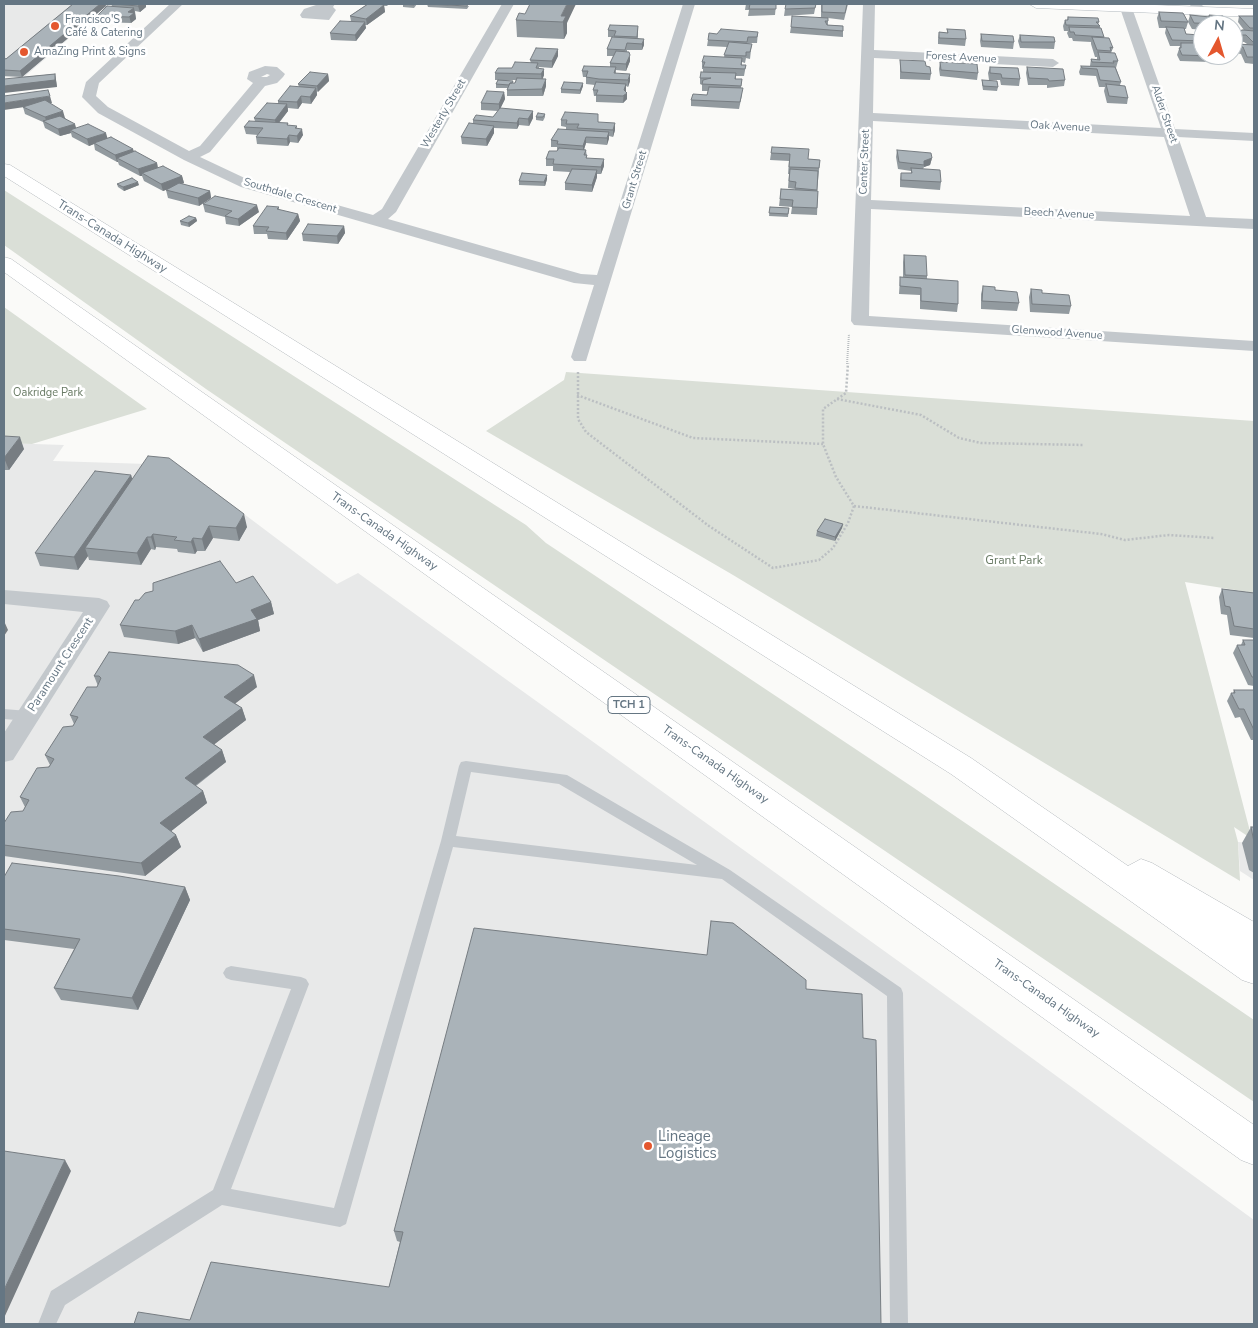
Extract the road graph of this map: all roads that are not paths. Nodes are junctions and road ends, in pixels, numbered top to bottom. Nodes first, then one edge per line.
1 (177, 4) edge
2 (508, 4) edge
3 (689, 4) edge
4 (869, 4) edge
5 (1036, 4) edge
6 (1198, 7) edge
7 (1126, 8) junction
8 (1254, 13) edge
9 (869, 54) junction
10 (1053, 62) dead end
11 (261, 82) dead end
12 (866, 117) junction
13 (1170, 132) junction
14 (1254, 137) edge
15 (189, 157) junction
16 (4, 169) edge
17 (864, 204) junction
18 (375, 220) junction
19 (1200, 221) junction
20 (1254, 224) edge
21 (4, 263) edge
22 (604, 280) junction
23 (860, 321) joint
24 (1254, 346) edge
25 (580, 357) road end
26 (4, 597) edge
27 (4, 714) edge
28 (28, 716) junction
29 (4, 753) edge
30 (962, 766) junction
31 (448, 841) junction
32 (725, 874) junction
33 (1254, 938) edge
34 (1254, 970) edge
35 (231, 973) dead end
36 (1254, 1147) edge
37 (220, 1196) junction
38 (46, 1324) edge
39 (898, 1324) edge

1 - 15 street, Southdale Crescent
2 - 18 street, Westerly Street
3 - 22 street, Grant Street
4 - 9 street, Center Street
5 - 7 main road
6 - 7 main road
6 - 8 main road
7 - 13 street, Alder Street
9 - 10 street, Forest Avenue
9 - 12 street, Center Street
11 - 15 street
12 - 13 street, Oak Avenue
12 - 17 street, Center Street
13 - 14 street, Oak Avenue
13 - 19 street, Alder Street
15 - 18 street, Southdale Crescent
16 - 30 main road, Trans-Canada Highway
17 - 19 street, Beech Avenue
17 - 23 street, Center Street
18 - 22 street, Southdale Crescent
19 - 20 street, Beech Avenue
21 - 36 main road, Trans-Canada Highway / TCH 1
22 - 25 street, Grant Street
23 - 24 street, Glenwood Avenue
26 - 28 street, Paramount Crescent
27 - 28 lane
28 - 29 street, Paramount Crescent
30 - 33 main road
30 - 34 main road, Trans-Canada Highway
31 - 32 lane
31 - 32 lane
31 - 37 lane
32 - 39 lane
35 - 37 lane
37 - 38 lane

